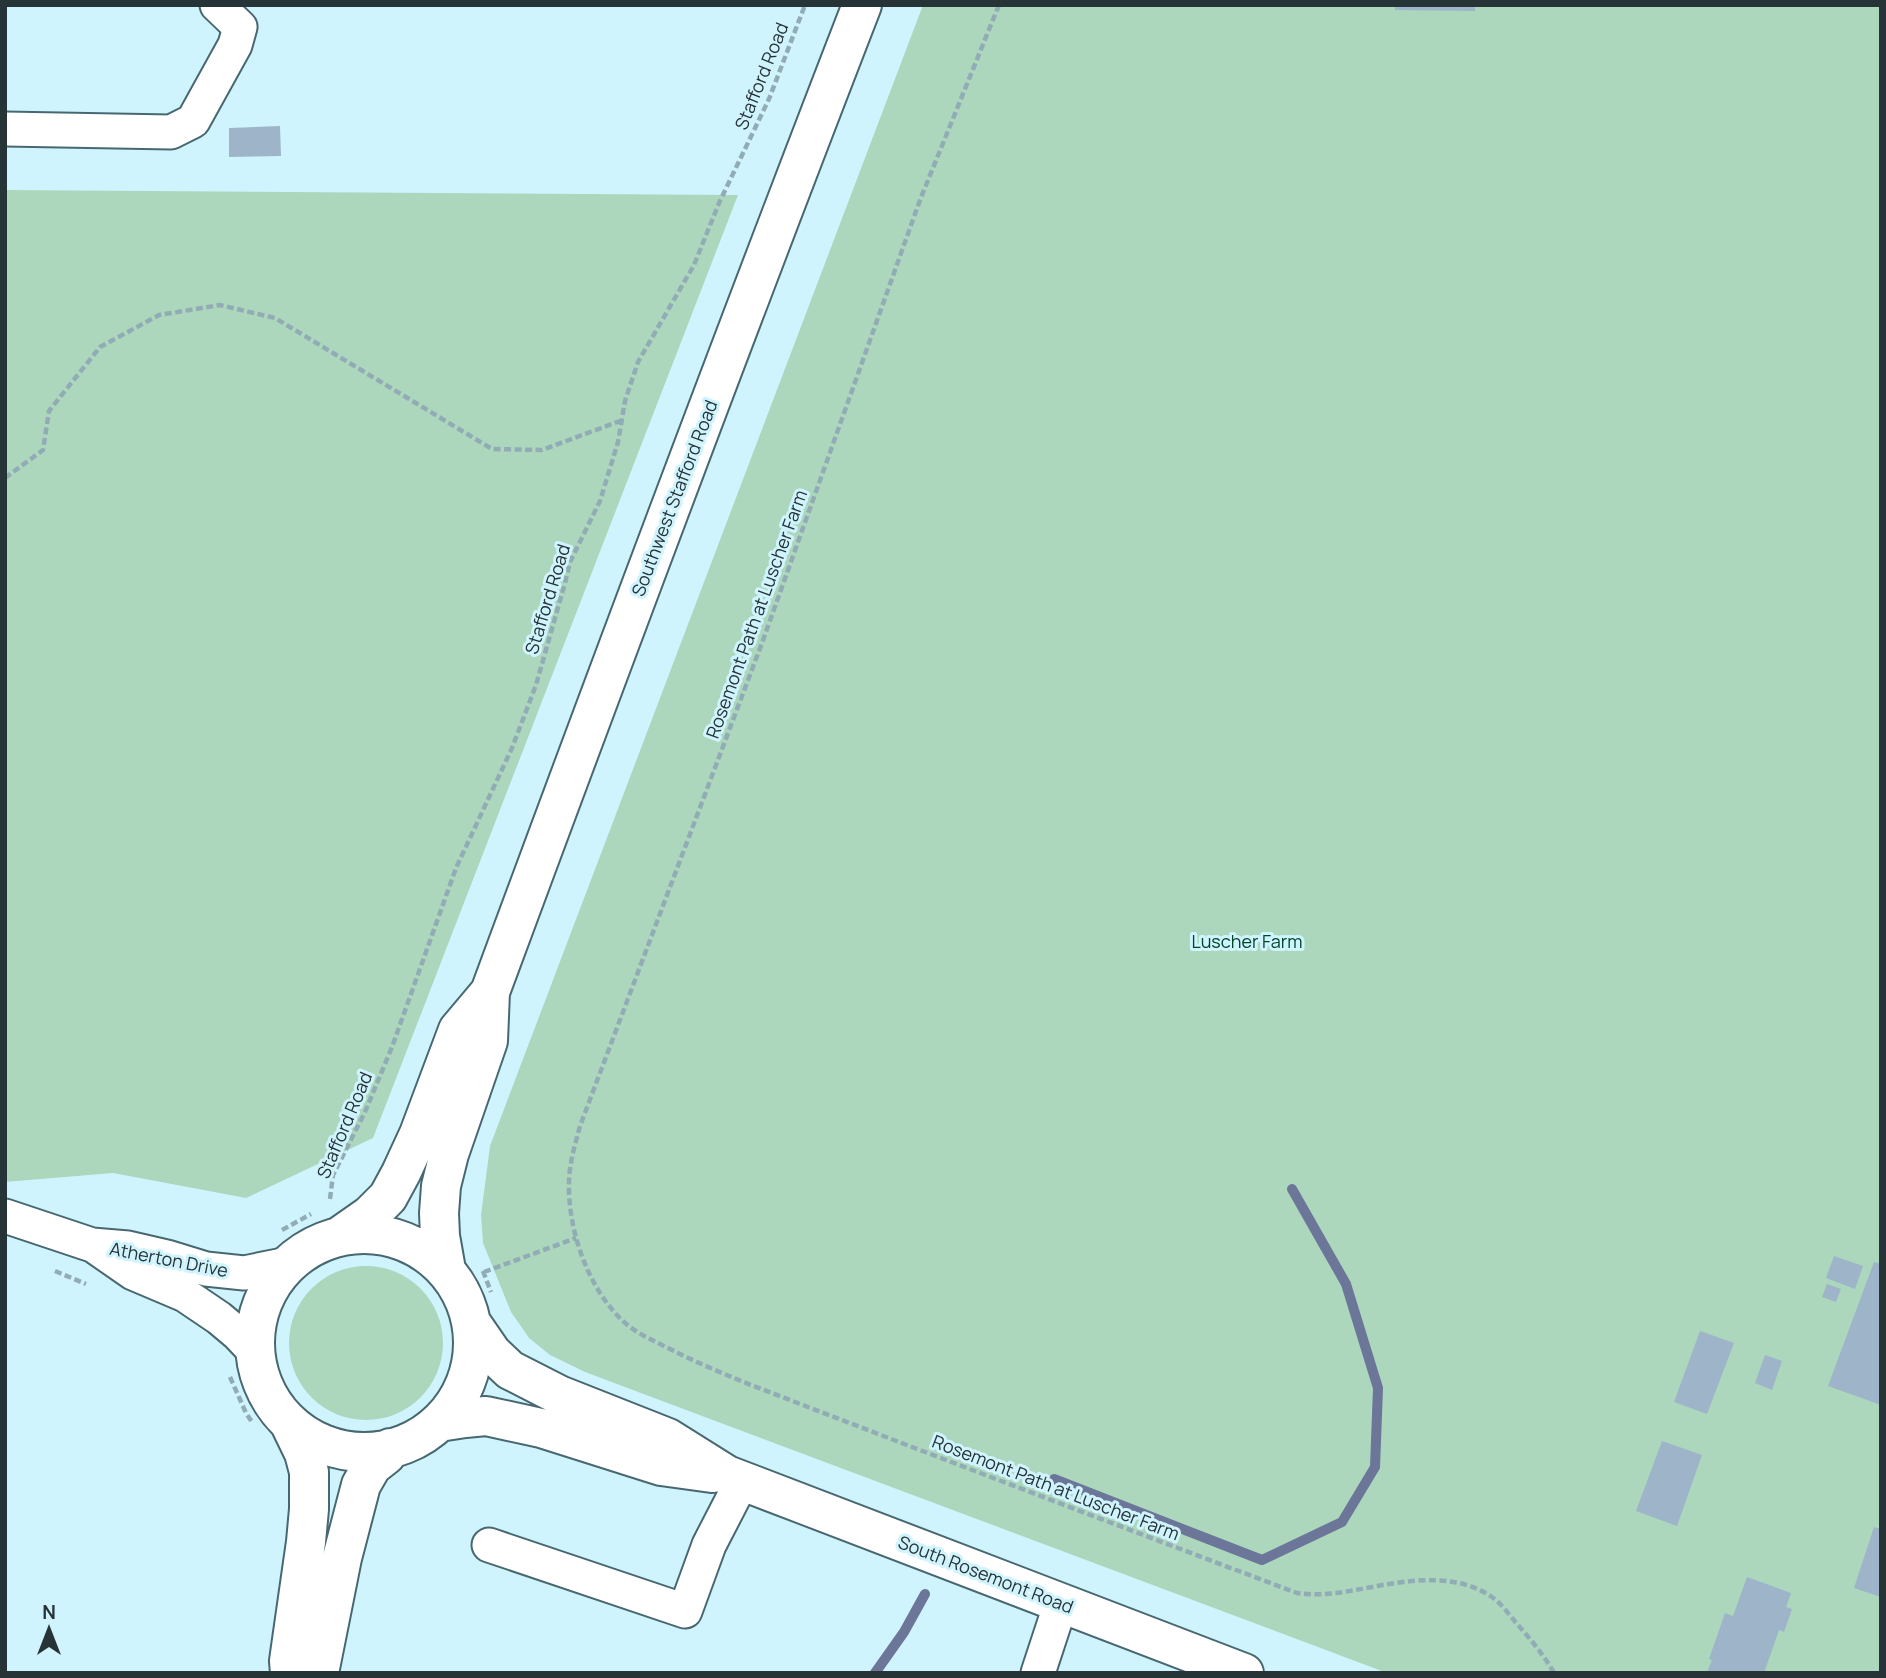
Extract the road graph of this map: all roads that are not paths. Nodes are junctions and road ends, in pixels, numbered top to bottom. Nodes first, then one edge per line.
1 (217, 5) edge
2 (862, 5) edge
3 (5, 129) edge
4 (490, 992) junction
5 (5, 1216) edge
6 (329, 1218) junction
7 (92, 1245) junction
8 (280, 1250) junction
9 (463, 1267) junction
10 (482, 1310) junction
11 (242, 1364) junction
12 (439, 1422) junction
13 (271, 1423) junction
14 (390, 1448) junction
15 (735, 1478) junction
16 (489, 1545) dead end
17 (1061, 1602) junction
18 (290, 1673) edge
19 (319, 1673) edge
20 (1038, 1673) edge
21 (1244, 1673) edge

1 - 3 street
2 - 4 main road, Southwest Stafford Road
4 - 6 main road, Southwest Stafford Road
4 - 9 main road, Southwest Stafford Road
5 - 7 street, Atherton Drive
6 - 8 main road
6 - 9 main road
7 - 8 street, Atherton Drive
7 - 11 street, Atherton Drive
8 - 11 main road
9 - 10 main road
10 - 12 main road
10 - 15 main road, South Rosemont Road
11 - 13 main road
12 - 14 main road
12 - 15 main road, South Rosemont Road
13 - 14 main road
13 - 18 main road
14 - 19 main road
15 - 16 street
15 - 17 main road, South Rosemont Road
17 - 20 street
17 - 21 main road, South Rosemont Road

